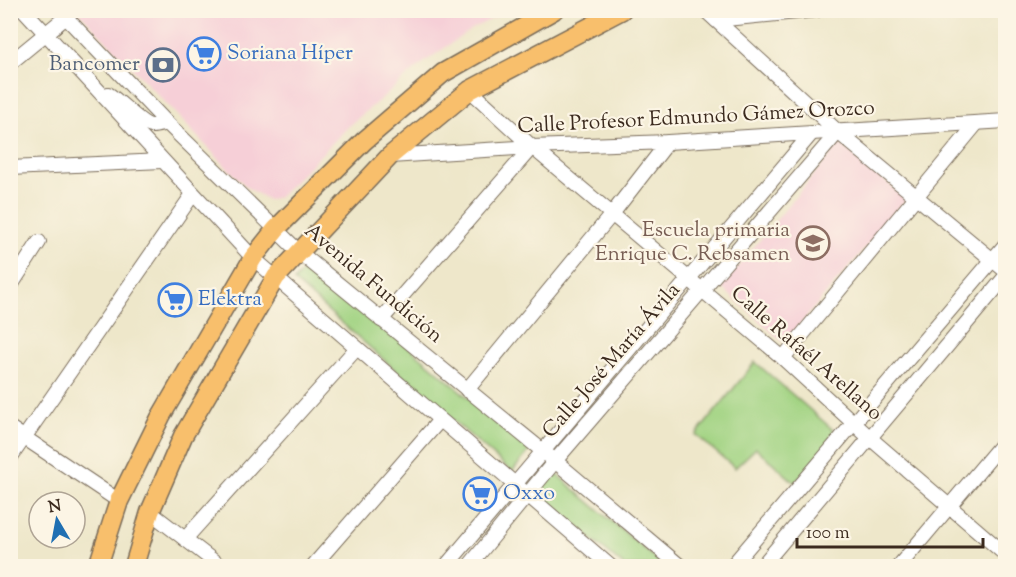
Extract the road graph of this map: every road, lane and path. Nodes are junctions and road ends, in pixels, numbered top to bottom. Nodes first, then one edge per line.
1 (24, 10) edge
2 (554, 10) edge
3 (622, 10) edge
4 (705, 10) edge
5 (817, 10) edge
6 (63, 14) edge
7 (716, 20) junction
8 (45, 34) junction
9 (10, 63) edge
10 (470, 90) junction
11 (97, 91) junction
12 (1005, 121) edge
13 (167, 123) junction
14 (976, 123) junction
15 (838, 132) junction
16 (811, 134) junction
17 (668, 142) junction
18 (532, 147) junction
19 (390, 156) junction
20 (162, 161) junction
21 (10, 168) edge
22 (193, 194) junction
23 (916, 197) junction
24 (612, 214) junction
25 (276, 229) junction
26 (39, 242) dead end
27 (1005, 244) edge
28 (299, 252) junction
29 (253, 258) junction
30 (992, 260) junction
31 (1005, 271) edge
32 (1005, 276) edge
33 (276, 277) junction
34 (689, 279) junction
35 (10, 287) edge
36 (701, 289) junction
37 (381, 320) junction
38 (356, 349) junction
39 (783, 358) junction
40 (467, 390) junction
41 (440, 420) junction
42 (854, 423) junction
43 (10, 428) edge
44 (24, 438) junction
45 (870, 438) junction
46 (1005, 439) edge
47 (543, 451) junction
48 (10, 458) edge
49 (555, 461) junction
50 (514, 484) junction
51 (527, 496) junction
52 (119, 501) junction
53 (949, 507) junction
54 (150, 512) junction
55 (184, 539) junction
56 (1005, 555) edge
57 (608, 566) edge
58 (98, 567) edge
59 (134, 567) edge
60 (220, 567) edge
61 (314, 567) edge
62 (446, 567) edge
63 (469, 567) edge
64 (680, 567) edge
65 (732, 567) edge
66 (762, 567) edge
67 (899, 567) edge

1 - 8 street
2 - 25 main road
3 - 10 main road
4 - 7 street
5 - 7 street
6 - 8 street
6 - 13 street, Avenida Fundición
7 - 15 street
8 - 9 street
8 - 11 street
10 - 18 street, Calle Rafaél Arellano
10 - 19 main road
11 - 13 street
11 - 20 street
12 - 14 street, Calle Profesor Edmundo Gámez Orozco
13 - 25 street, Avenida Fundición
14 - 15 street, Calle Profesor Edmundo Gámez Orozco
14 - 23 street
15 - 16 street, Calle Profesor Edmundo Gámez Orozco
15 - 23 street
15 - 36 street, Calle José María Ávila
16 - 17 street, Calle Profesor Edmundo Gámez Orozco
16 - 34 street, Calle José María Ávila
17 - 18 street, Calle Profesor Edmundo Gámez Orozco
17 - 24 street
18 - 19 street, Calle Profesor Edmundo Gámez Orozco
18 - 24 street, Calle Rafaél Arellano
18 - 37 street
19 - 28 main road
20 - 21 street
20 - 22 street
22 - 29 street
22 - 44 street
23 - 30 street
23 - 39 street
24 - 34 street, Calle Rafaél Arellano
24 - 40 street
25 - 28 street, Avenida Fundición
25 - 29 main road
26 - 35 street
27 - 30 street
28 - 33 main road
28 - 37 street, Avenida Fundición
29 - 33 street
29 - 52 main road
30 - 31 street
30 - 42 street
32 - 45 street
33 - 38 street
33 - 54 main road
34 - 36 street, Calle Rafaél Arellano
34 - 47 street, Calle José María Ávila
36 - 39 street, Calle Rafaél Arellano
36 - 49 street, Calle José María Ávila
37 - 40 street, Avenida Fundición
38 - 41 street
38 - 55 street
39 - 42 street, Calle Rafaél Arellano
40 - 47 street, Avenida Fundición
41 - 50 street
41 - 61 street
42 - 45 street, Calle Rafaél Arellano
42 - 65 street
43 - 44 street
44 - 48 street
44 - 52 street
45 - 53 street, Calle Rafaél Arellano
45 - 66 street
46 - 53 street
47 - 49 street, Avenida Fundición
47 - 50 street, Calle José María Ávila
49 - 51 street, Calle José María Ávila
49 - 64 street, Avenida Fundición
50 - 51 street
50 - 62 street, Calle José María Ávila
51 - 57 street
51 - 63 street, Calle José María Ávila
52 - 58 main road
53 - 56 street, Calle Rafaél Arellano
53 - 67 street
54 - 55 street
54 - 59 main road
55 - 60 street

